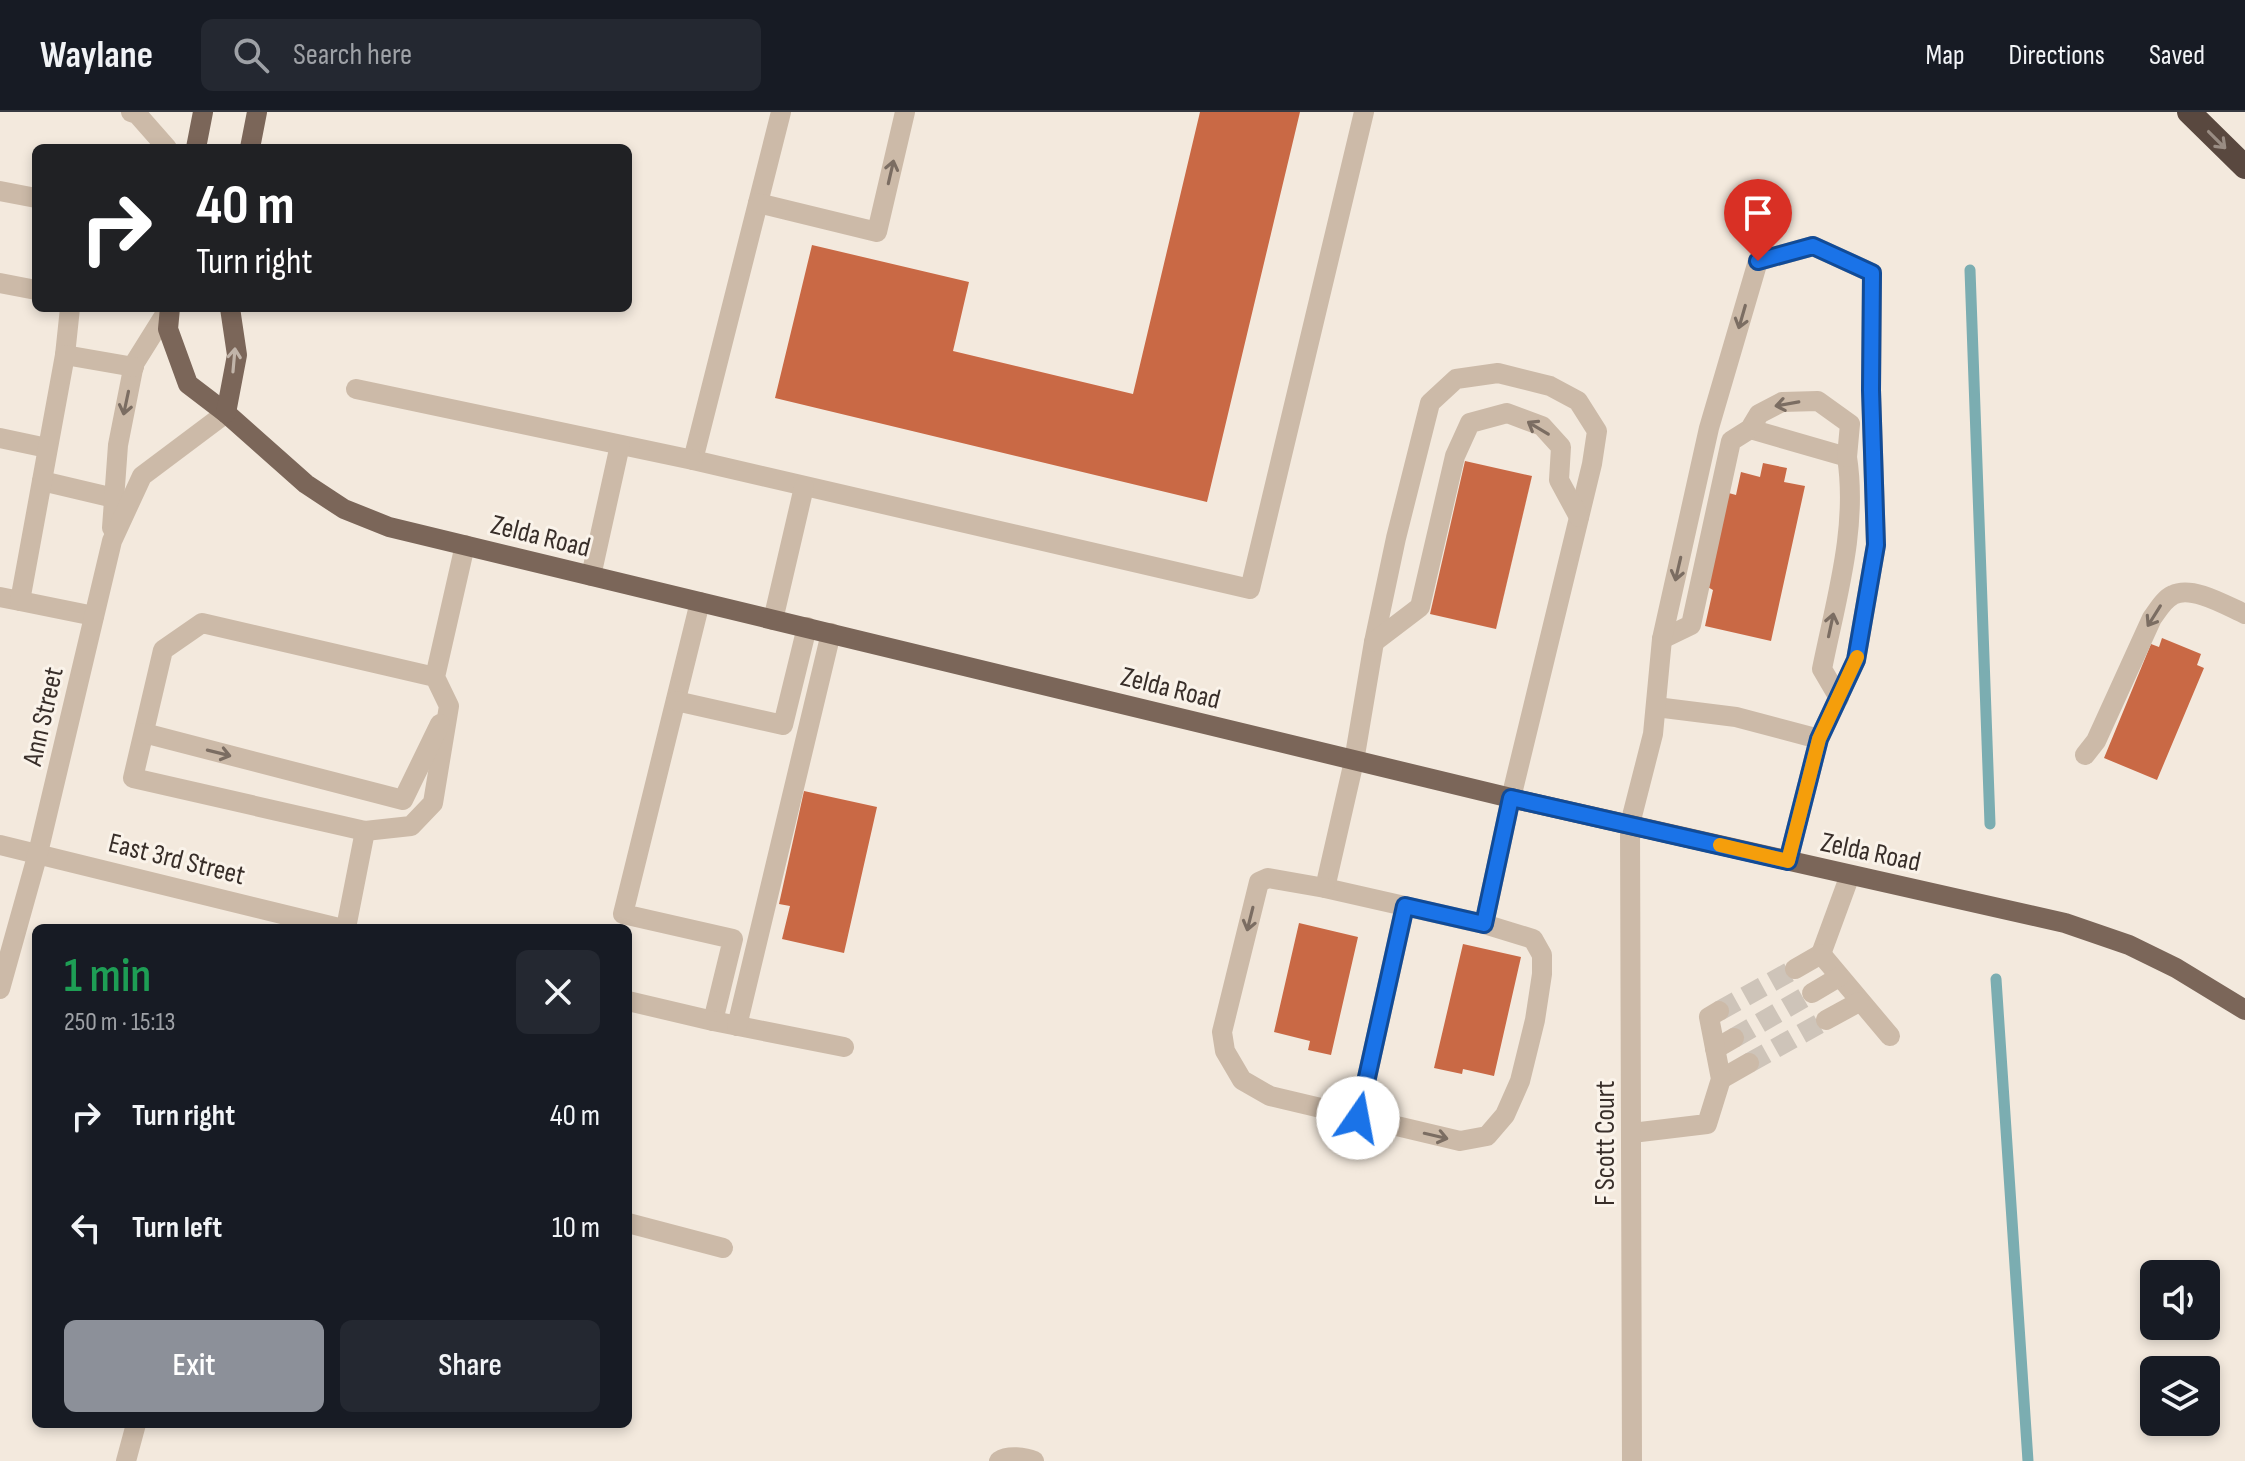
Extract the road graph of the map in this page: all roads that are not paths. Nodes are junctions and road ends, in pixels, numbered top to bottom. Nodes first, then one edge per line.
1 (131, 112) edge
2 (203, 112) edge
3 (257, 112) edge
4 (781, 112) edge
5 (905, 112) edge
6 (1364, 112) edge
7 (2189, 112) edge
8 (163, 144) edge
9 (197, 144) edge
10 (251, 144) edge
11 (2245, 167) edge
12 (0, 191) edge
13 (32, 197) edge
14 (758, 203) junction
15 (0, 283) edge
16 (32, 289) edge
17 (70, 312) edge
18 (168, 312) edge
19 (170, 312) edge
20 (231, 312) edge
21 (65, 355) junction
22 (134, 367) junction
23 (356, 389) dead end
24 (226, 413) junction
25 (1750, 429) junction
26 (0, 438) edge
27 (620, 445) junction
28 (47, 448) junction
29 (1847, 457) junction
30 (693, 460) junction
31 (42, 481) junction
32 (804, 487) junction
33 (114, 498) junction
34 (1579, 517) junction
35 (465, 545) junction
36 (110, 548) junction
37 (591, 576) junction
38 (10, 599) edge
39 (700, 602) junction
40 (2245, 614) edge
41 (94, 616) junction
42 (773, 620) junction
43 (807, 627) junction
44 (831, 633) junction
45 (1662, 639) junction
46 (1374, 642) junction
47 (435, 677) junction
48 (1839, 698) junction
49 (676, 701) junction
50 (449, 706) junction
51 (1656, 707) junction
52 (144, 733) junction
53 (1819, 739) junction
54 (2085, 755) dead end
55 (1354, 761) junction
56 (1511, 798) junction
57 (1630, 824) junction
58 (365, 831) junction
59 (0, 845) edge
60 (38, 853) junction
61 (1788, 861) junction
62 (1850, 875) junction
63 (1325, 888) junction
64 (1405, 906) junction
65 (273, 919) edge
66 (310, 924) edge
67 (347, 924) edge
68 (1484, 924) junction
69 (1821, 954) junction
70 (1795, 969) tunnel mouth
71 (1839, 977) junction
72 (0, 989) edge
73 (1812, 993) tunnel mouth
74 (632, 1002) edge
75 (1859, 1002) junction
76 (2245, 1010) edge
77 (1719, 1011) dead end
78 (1826, 1020) tunnel mouth
79 (713, 1021) junction
80 (737, 1026) junction
81 (1890, 1036) dead end
82 (1734, 1038) tunnel mouth
83 (844, 1047) dead end
84 (1715, 1049) junction
85 (1749, 1063) tunnel mouth
86 (1721, 1079) junction
87 (1358, 1118) junction
88 (1632, 1133) junction
89 (632, 1224) edge
90 (723, 1248) dead end
91 (135, 1428) edge
92 (126, 1461) edge
93 (999, 1461) edge
94 (1034, 1461) edge
95 (1632, 1461) edge

1 - 8 street
2 - 9 main road
3 - 10 main road
4 - 14 street
14 -> 5 street
6 - 32 street
7 -> 11 highway
12 - 13 street
14 - 30 street
15 - 16 street
17 - 21 street
18 - 22 street, Ann Street
19 - 24 main road, Zelda Road
24 -> 20 main road
21 - 22 street
21 - 28 street
22 -> 33 street, Ann Street
23 - 27 street
24 - 35 main road, Zelda Road
24 - 36 street, Ann Street
25 - 29 street
29 -> 25 street
25 - 45 street
26 - 28 street
27 - 30 street
27 - 37 street
28 - 31 street
48 -> 29 street
30 - 32 street
31 - 33 street
31 - 38 street
32 - 42 street
33 - 36 street, Ann Street
34 -> 46 street
34 - 46 street
34 - 56 street
35 - 37 main road, Zelda Road
35 - 47 street
36 - 41 street, Ann Street
37 - 39 main road, Zelda Road
38 - 41 street
39 - 42 main road, Zelda Road
39 - 49 street
40 -> 54 street
41 - 60 street, Ann Street
42 - 43 main road, Zelda Road
43 - 44 main road, Zelda Road
43 - 49 street
44 - 55 main road, Zelda Road
44 - 80 street
48 -> 45 street, F Scott Court
45 - 51 street, F Scott Court
46 - 55 street
47 - 50 street
47 - 52 street
48 - 53 street
49 - 79 street
52 -> 50 street
50 - 58 street
51 - 53 street
51 - 57 street, F Scott Court
52 - 58 street
53 - 61 street
55 - 56 main road, Zelda Road
55 - 63 street
56 - 57 main road, Zelda Road
56 - 68 street
57 - 61 main road, Zelda Road
57 - 88 street, F Scott Court
58 - 67 street
59 - 60 street, East 3rd Street
60 - 65 street, East 3rd Street
60 - 72 street, Ann Street
61 - 62 main road, Zelda Road
62 - 69 street
62 - 76 main road, Zelda Road
63 - 64 street
63 -> 87 street
64 - 68 street
64 - 87 street
65 - 66 street, East 3rd Street
87 -> 68 street
69 - 70 street
69 - 71 street
71 - 73 street
71 - 75 street
74 - 79 street
75 - 78 street
75 - 81 street
77 - 84 street
79 - 80 street
80 - 83 street
82 - 84 street
84 - 86 street
85 - 86 street
86 - 88 street
88 - 95 street, F Scott Court
89 - 90 street
91 - 92 street
93 - 94 street

